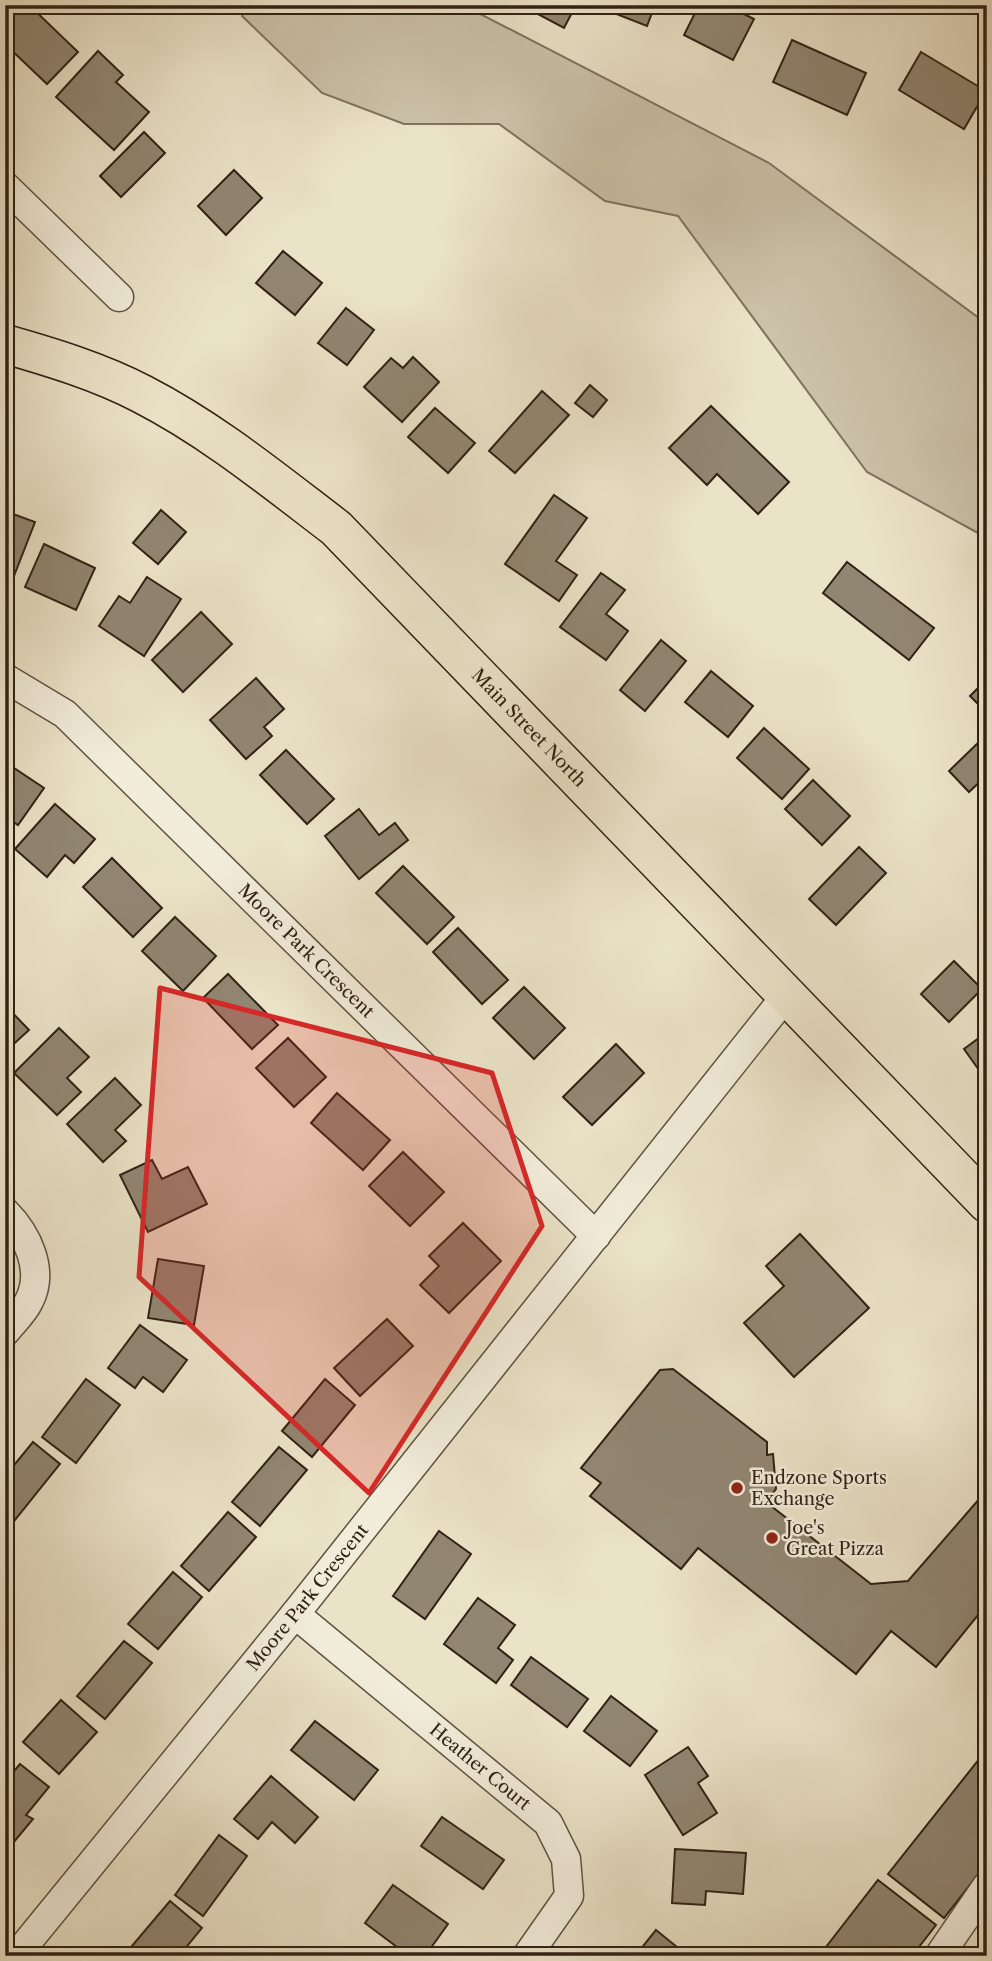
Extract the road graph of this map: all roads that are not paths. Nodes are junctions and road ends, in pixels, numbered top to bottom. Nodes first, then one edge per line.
1 (5, 186) edge
2 (119, 297) dead end
3 (5, 344) edge
4 (5, 678) edge
5 (785, 997) junction
6 (987, 1203) edge
7 (5, 1212) edge
8 (596, 1236) junction
9 (5, 1332) edge
10 (295, 1614) junction
11 (987, 1886) edge
12 (16, 1956) edge
13 (527, 1956) edge
14 (939, 1956) edge

1 - 2 street
3 - 5 main road, Main Street North
4 - 8 street, Moore Park Crescent
5 - 6 main road, Main Street North
5 - 8 street, Moore Park Crescent
7 - 9 street
8 - 10 street, Moore Park Crescent
10 - 12 street, Moore Park Crescent
10 - 13 street, Heather Court
11 - 14 street

